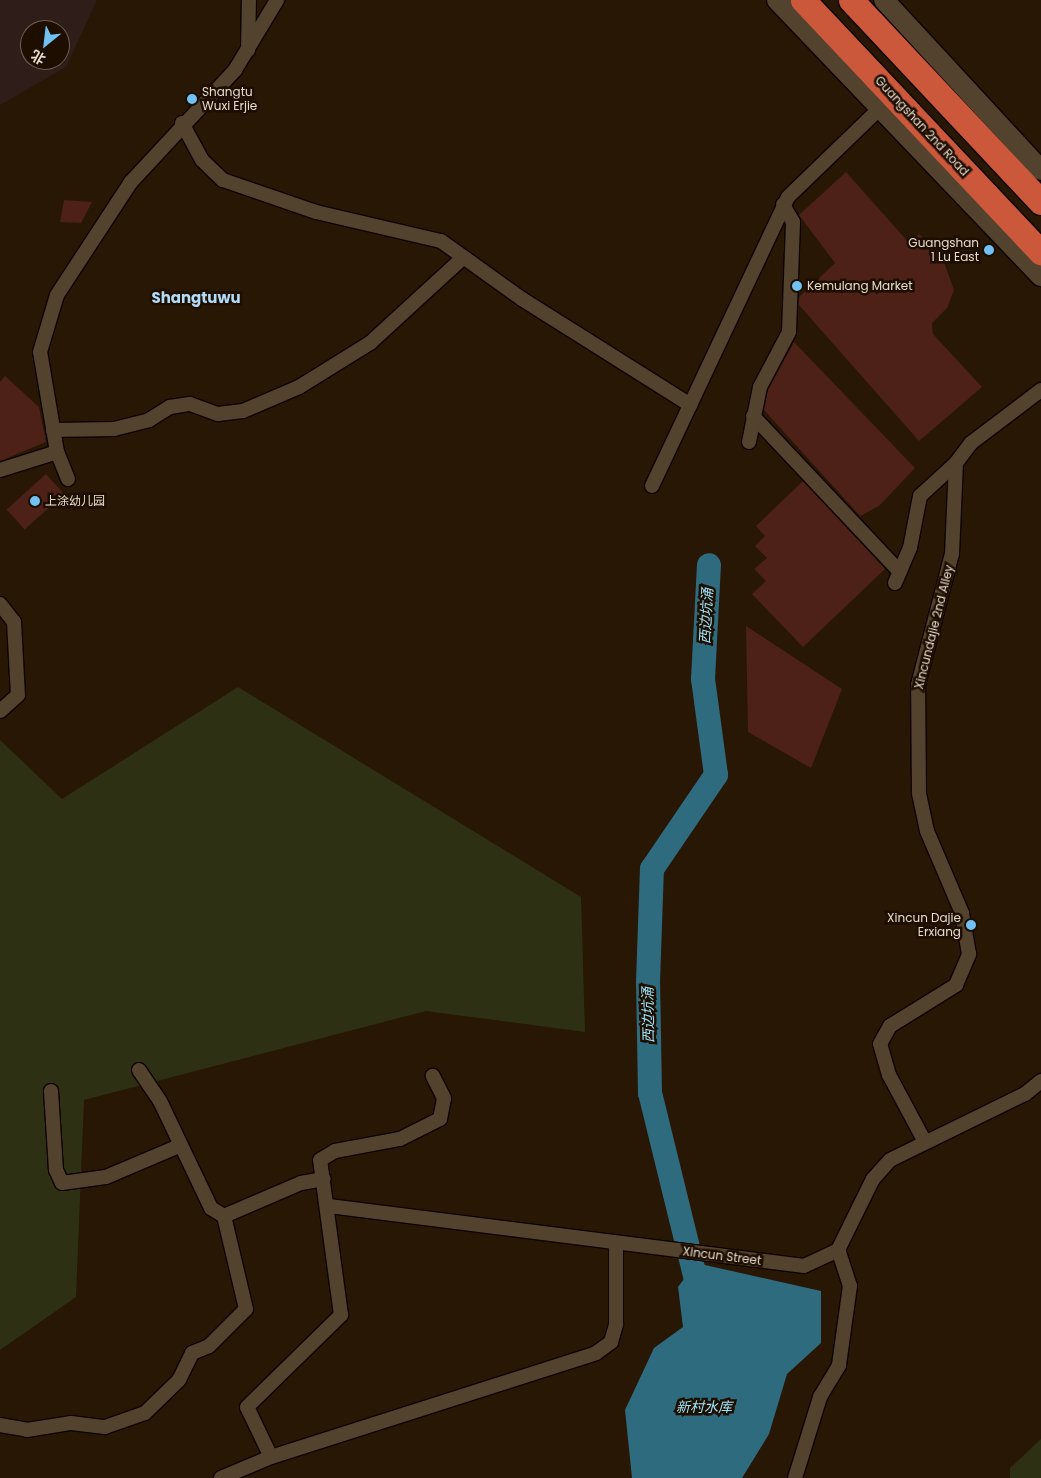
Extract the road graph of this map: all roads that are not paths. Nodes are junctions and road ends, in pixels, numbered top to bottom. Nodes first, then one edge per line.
1 (248, 0) edge
2 (277, 0) edge
3 (777, 0) edge
4 (803, 0) edge
5 (851, 0) edge
6 (884, 0) edge
7 (248, 54) junction
8 (879, 109) junction
9 (182, 123) junction
10 (1041, 170) edge
11 (1041, 202) edge
12 (783, 205) junction
13 (1041, 253) edge
14 (464, 257) junction
15 (1041, 276) edge
16 (1041, 390) edge
17 (690, 405) junction
18 (752, 416) junction
19 (53, 430) junction
20 (748, 442) dead end
21 (57, 452) junction
22 (956, 464) junction
23 (1, 471) edge
24 (68, 479) dead end
25 (652, 486) dead end
26 (0, 604) edge
27 (0, 711) edge
28 (139, 1070) dead end
29 (433, 1076) dead end
30 (1041, 1081) edge
31 (52, 1091) dead end
32 (925, 1142) junction
33 (179, 1146) junction
34 (324, 1179) junction
35 (329, 1206) junction
36 (224, 1216) junction
37 (616, 1243) junction
38 (838, 1250) junction
39 (0, 1425) edge
40 (271, 1456) junction
41 (221, 1478) edge
42 (796, 1478) edge

1 - 7 street
2 - 7 street
3 - 8 street
4 - 13 highway, Guangshan 2nd Road
5 - 11 highway
6 - 10 street
7 - 9 street
8 - 12 street
8 - 15 street
9 - 14 street
9 - 19 street
12 - 17 street
12 - 18 street
14 - 17 street
14 - 19 street
16 - 22 street
17 - 25 street
18 - 20 street
18 - 22 street
19 - 21 street
21 - 23 street
21 - 24 street
22 - 32 street, Xincundajie 2nd Alley
26 - 27 street
28 - 33 street
29 - 34 street
30 - 32 street
31 - 33 street
32 - 38 street
33 - 36 street
34 - 35 street
34 - 36 street
35 - 37 street, Xincun Street
35 - 40 street
36 - 39 street
37 - 38 street, Xincun Street
37 - 40 street
38 - 42 street
40 - 41 street

